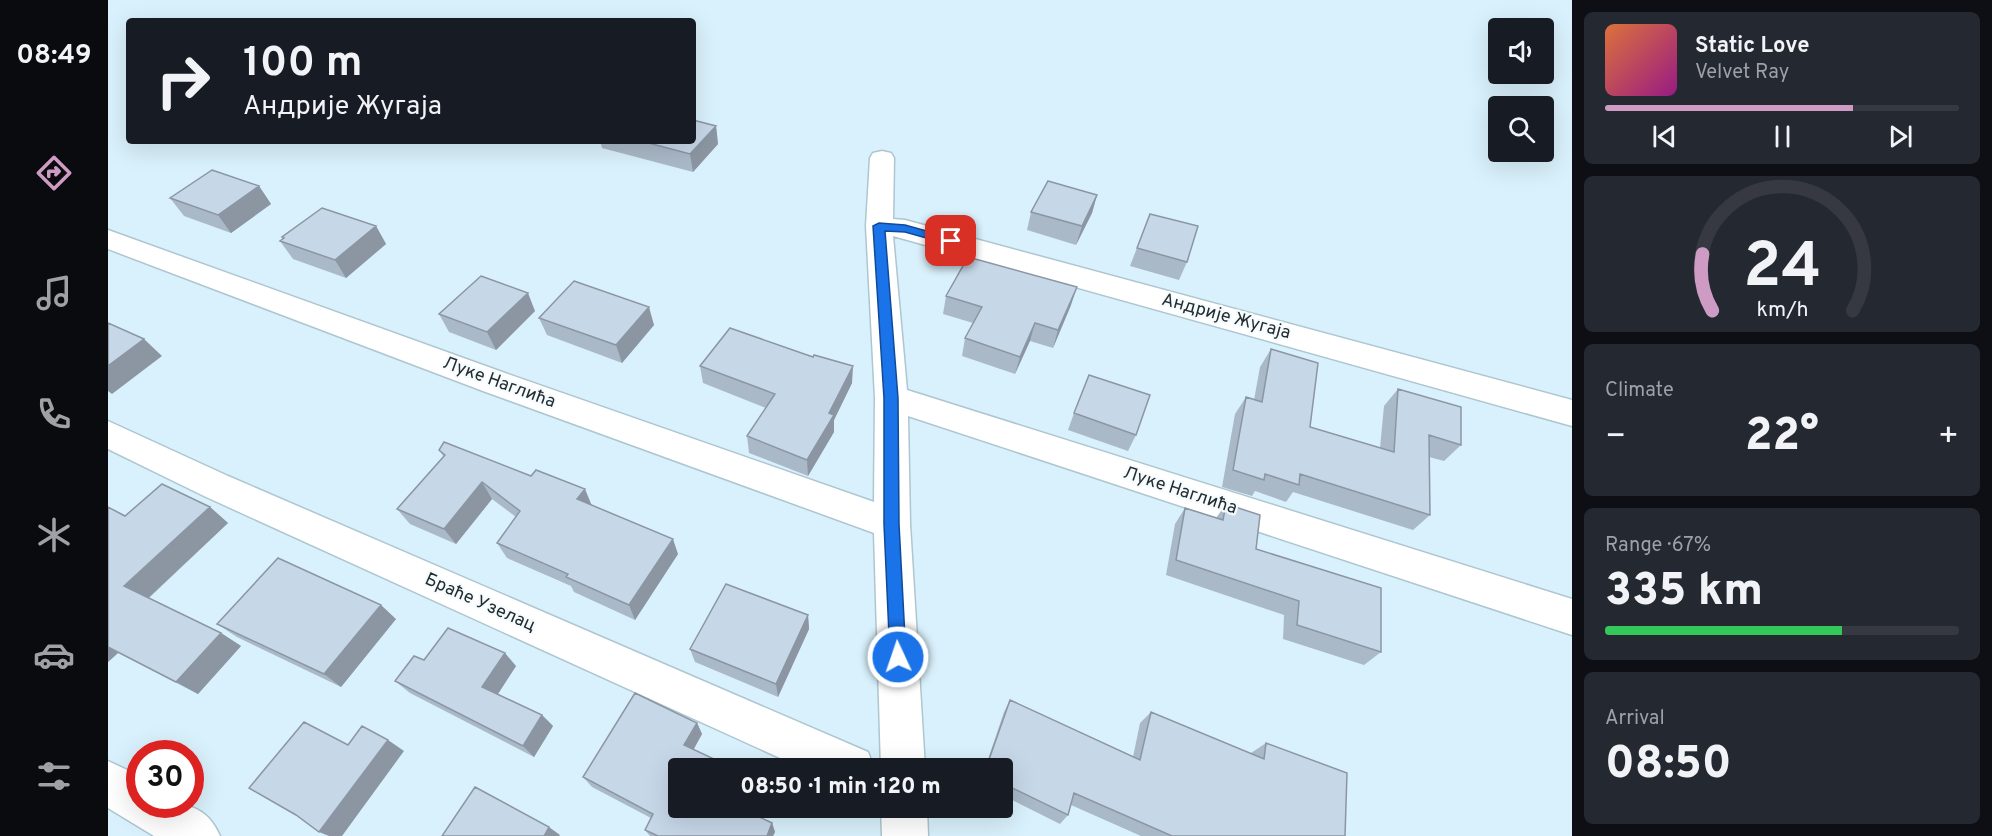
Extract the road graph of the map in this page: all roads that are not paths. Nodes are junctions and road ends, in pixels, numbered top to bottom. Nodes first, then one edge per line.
1 (882, 158) dead end
2 (879, 226) junction
3 (108, 239) edge
4 (891, 398) junction
5 (1572, 413) edge
6 (108, 434) edge
7 (892, 524) junction
8 (1572, 617) edge
9 (829, 758) edge
10 (903, 758) edge
11 (108, 783) edge
12 (126, 794) edge
13 (167, 818) edge
14 (197, 836) edge

1 - 2 street
2 - 4 street
2 - 5 street, Андрије Жугаја
3 - 7 street, Луке Наглића
4 - 7 street
4 - 8 street, Луке Наглића
6 - 9 street, Браће Узелац
7 - 10 street
11 - 12 street
13 - 14 street

